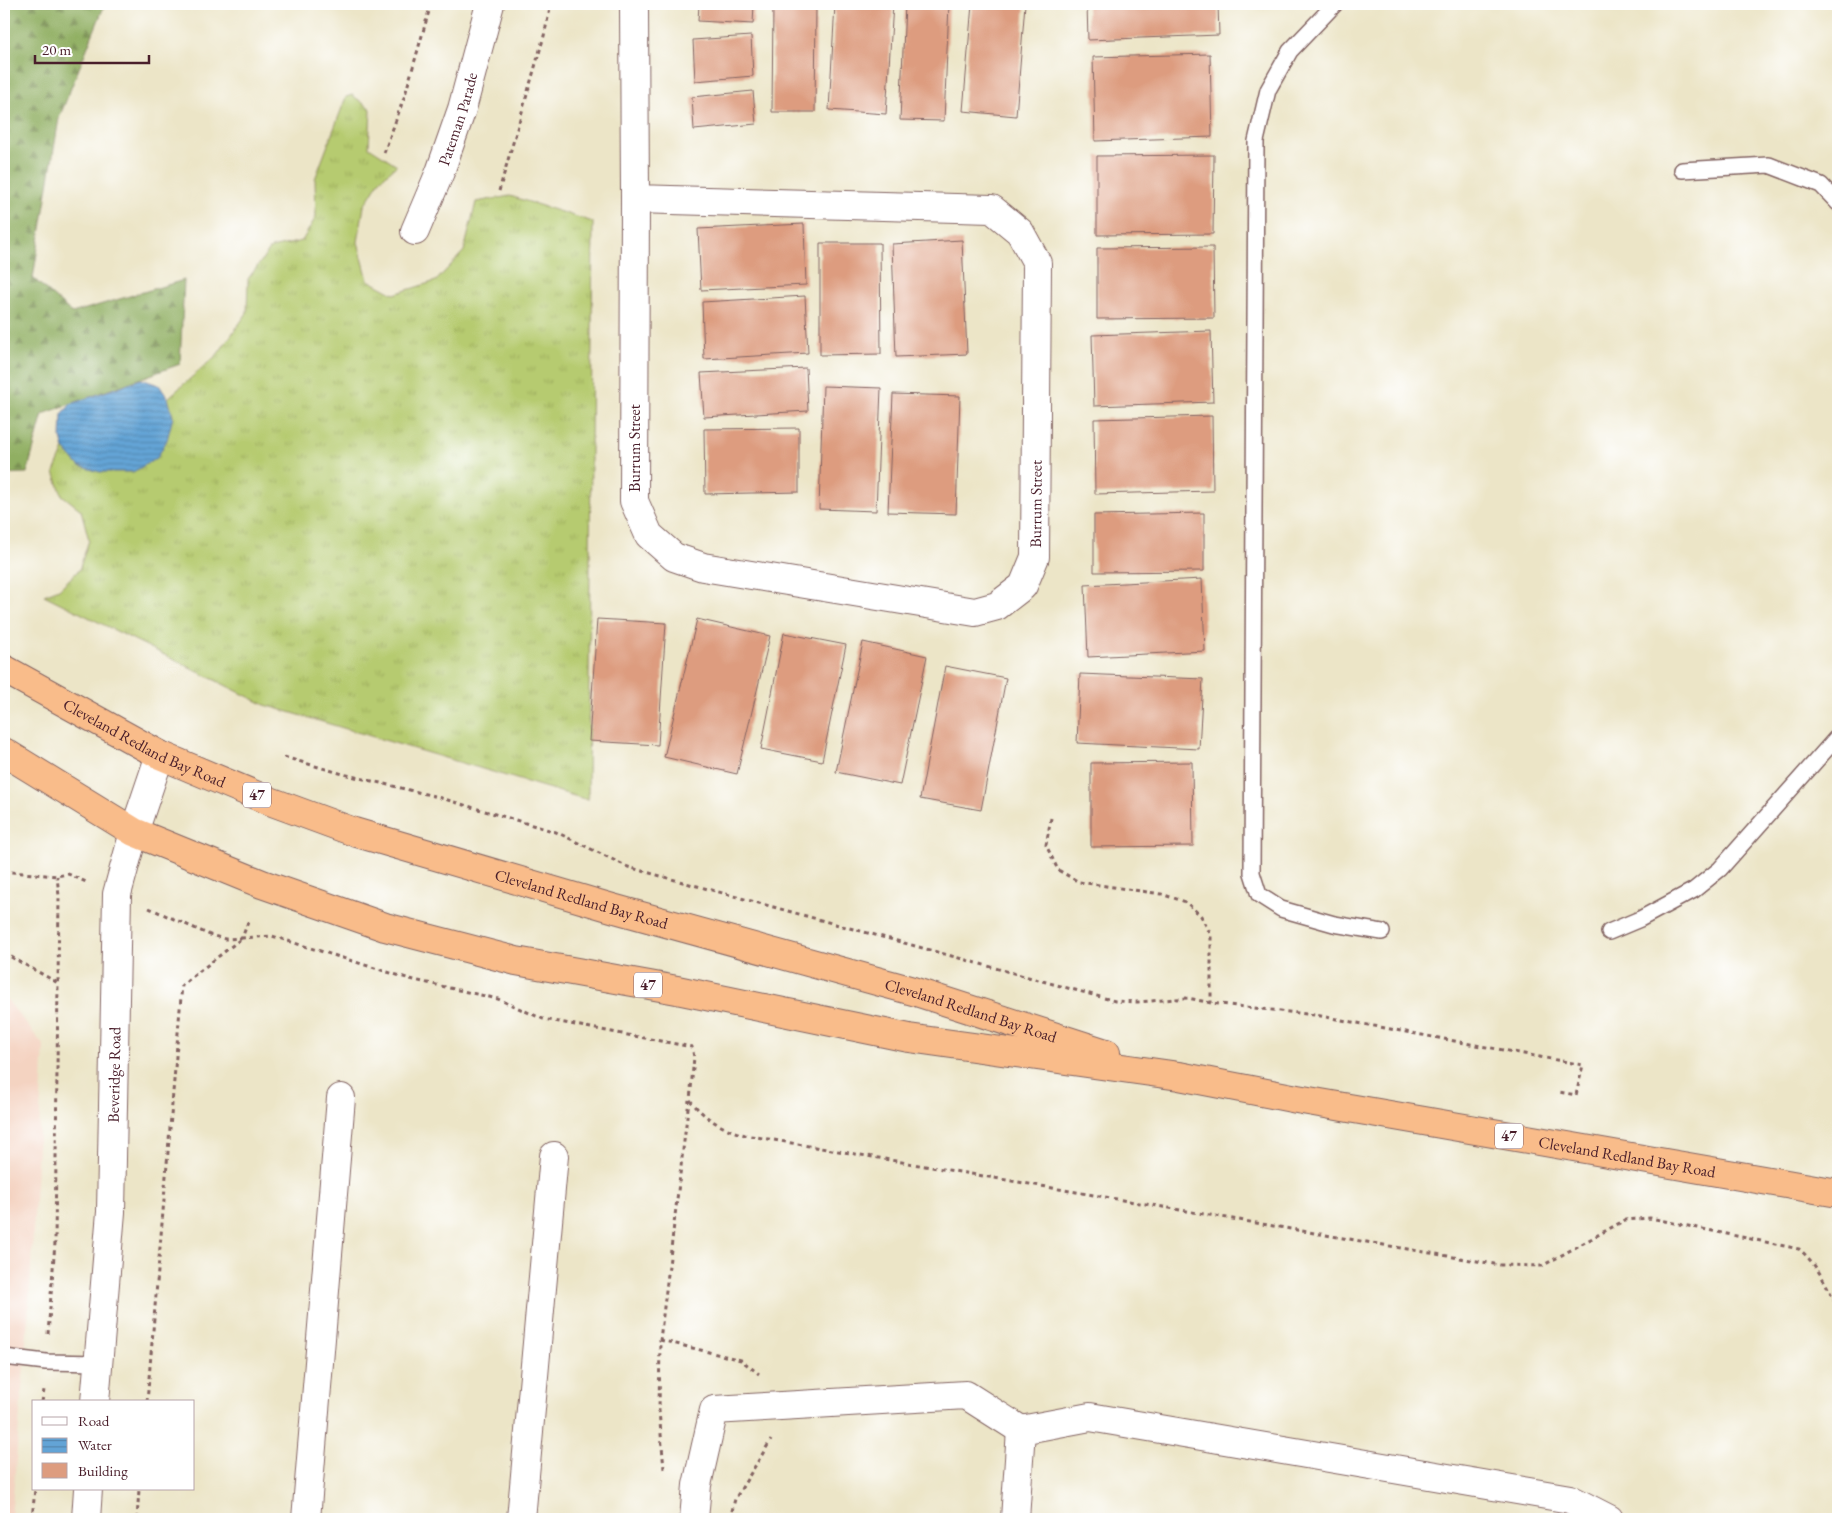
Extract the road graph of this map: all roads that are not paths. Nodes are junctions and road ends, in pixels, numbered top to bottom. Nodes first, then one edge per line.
1 (490, 4) edge
2 (634, 4) edge
3 (1335, 4) edge
4 (1682, 170) dead end
5 (635, 199) junction
6 (1838, 203) edge
7 (415, 231) dead end
8 (4, 670) edge
9 (1838, 736) edge
10 (4, 752) edge
11 (160, 755) junction
12 (134, 832) junction
13 (1382, 932) dead end
14 (1609, 932) dead end
15 (1179, 1076) junction
16 (341, 1098) dead end
17 (554, 1156) dead end
18 (1838, 1193) edge
19 (4, 1357) edge
20 (99, 1363) junction
21 (96, 1400) edge
22 (1021, 1430) junction
23 (88, 1490) edge
24 (314, 1514) edge
25 (86, 1519) edge
26 (521, 1519) edge
27 (694, 1519) edge
28 (1015, 1519) edge
29 (1609, 1519) edge

1 - 7 street, Pateman Parade
2 - 5 street, Burrum Street
3 - 13 lane
4 - 6 lane
5 - 5 street, Burrum Street
8 - 11 highway, Cleveland Redland Bay Road / 47
9 - 14 lane
10 - 12 highway, Cleveland Redland Bay Road / 47
11 - 12 street, Beveridge Road
11 - 15 highway, Cleveland Redland Bay Road / 47
12 - 15 highway, Cleveland Redland Bay Road / 47
12 - 20 street, Beveridge Road
15 - 18 highway, Cleveland Redland Bay Road / 47
16 - 24 street
17 - 26 street
19 - 20 lane
20 - 21 street, Beveridge Road
22 - 27 street
22 - 28 street
22 - 29 street
23 - 25 street

